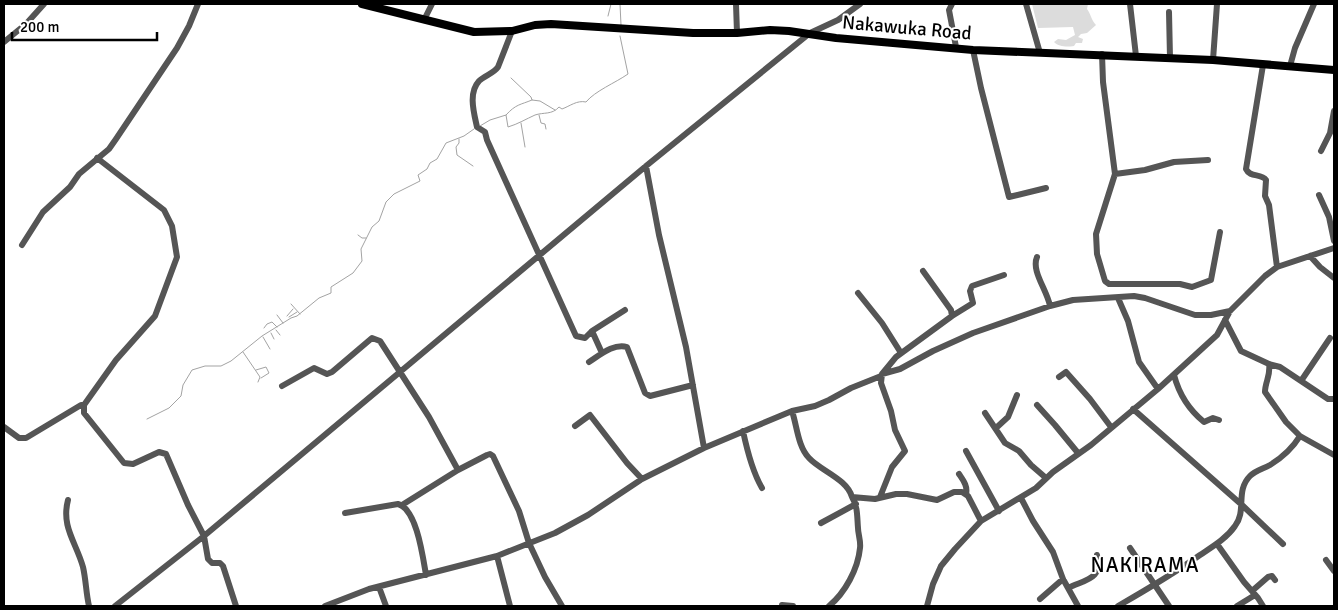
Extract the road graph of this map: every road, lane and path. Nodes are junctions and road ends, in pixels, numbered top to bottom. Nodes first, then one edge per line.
1 (44, 4) edge
2 (198, 4) edge
3 (362, 4) edge
4 (432, 4) edge
5 (736, 4) edge
6 (860, 4) edge
7 (952, 4) edge
8 (1026, 4) edge
9 (1130, 4) edge
10 (1217, 4) edge
11 (1314, 4) edge
12 (1168, 12) dead end
13 (424, 20) junction
14 (512, 31) junction
15 (810, 32) junction
16 (737, 33) junction
17 (4, 42) edge
18 (956, 47) junction
19 (974, 50) junction
20 (1040, 53) junction
21 (1102, 54) junction
22 (1136, 56) junction
23 (1170, 58) junction
24 (1213, 60) junction
25 (1263, 65) junction
26 (1290, 66) junction
27 (1334, 70) edge
28 (1334, 111) edge
29 (1321, 151) dead end
30 (97, 158) junction
31 (1208, 160) dead end
32 (646, 166) junction
33 (1115, 174) junction
34 (1046, 188) dead end
35 (1319, 195) dead end
36 (1220, 232) dead end
37 (1334, 241) edge
38 (22, 245) dead end
39 (1334, 248) edge
40 (538, 255) junction
41 (1310, 256) junction
42 (1038, 257) dead end
43 (1277, 267) junction
44 (924, 271) dead end
45 (1004, 275) dead end
46 (1334, 278) edge
47 (858, 293) dead end
48 (1118, 298) junction
49 (1050, 306) junction
50 (625, 310) dead end
51 (1230, 311) junction
52 (952, 316) junction
53 (1225, 320) junction
54 (592, 331) junction
55 (1330, 338) dead end
56 (602, 353) junction
57 (901, 353) junction
58 (589, 362) dead end
59 (1269, 364) junction
60 (399, 371) junction
61 (882, 374) junction
62 (1174, 375) junction
63 (1059, 377) dead end
64 (1301, 381) junction
65 (693, 385) junction
66 (282, 386) dead end
67 (1158, 389) junction
68 (1017, 394) dead end
69 (1334, 399) edge
70 (84, 405) junction
71 (1036, 405) dead end
72 (1133, 409) junction
73 (792, 411) junction
74 (985, 413) dead end
75 (1219, 420) dead end
76 (575, 426) dead end
77 (4, 427) edge
78 (1111, 427) junction
79 (996, 428) junction
80 (743, 431) junction
81 (1300, 436) junction
82 (704, 448) junction
83 (966, 451) dead end
84 (1078, 454) junction
85 (1334, 455) edge
86 (458, 470) junction
87 (960, 474) dead end
88 (1046, 478) junction
89 (642, 480) junction
90 (762, 488) dead end
91 (966, 494) junction
92 (852, 497) junction
93 (880, 497) junction
94 (1021, 498) junction
95 (68, 500) dead end
96 (856, 504) junction
97 (402, 505) junction
98 (1242, 505) junction
99 (1000, 511) junction
100 (345, 513) dead end
101 (981, 521) junction
102 (821, 523) dead end
103 (204, 536) junction
104 (529, 543) junction
105 (1217, 544) junction
106 (1283, 544) dead end
107 (1130, 548) dead end
108 (1097, 555) dead end
109 (497, 556) junction
110 (1326, 560) dead end
111 (1334, 571) edge
112 (426, 575) junction
113 (1063, 579) junction
114 (1276, 580) dead end
115 (1154, 585) junction
116 (379, 587) junction
117 (1068, 588) junction
118 (1253, 593) junction
119 (1040, 599) dead end
120 (782, 605) dead end
121 (89, 606) edge
122 (115, 606) edge
123 (236, 606) edge
124 (325, 606) edge
125 (386, 606) edge
126 (510, 606) edge
127 (562, 606) edge
128 (793, 606) edge
129 (829, 606) edge
130 (927, 606) edge
131 (1078, 606) edge
132 (1118, 606) edge
133 (1169, 606) edge
134 (1237, 606) edge
135 (1263, 606) edge

1 - 17 street
2 - 30 street
3 - 13 main road, Nakawuka Road
4 - 13 street
5 - 16 street
6 - 15 street
7 - 18 street
8 - 20 street
9 - 22 street
10 - 24 street
11 - 26 street
12 - 23 street
13 - 14 main road, Nakawuka Road
14 - 16 main road, Nakawuka Road
14 - 40 street
15 - 16 main road, Nakawuka Road
15 - 18 main road, Nakawuka Road
15 - 32 street
18 - 19 main road, Nakawuka Road
19 - 20 main road, Nakawuka Road
19 - 34 street
20 - 21 main road, Nakawuka Road
21 - 22 main road, Nakawuka Road
21 - 33 street
22 - 23 main road, Nakawuka Road
23 - 24 main road, Nakawuka Road
24 - 25 main road, Nakawuka Road
25 - 26 main road, Nakawuka Road
25 - 43 street
26 - 27 main road, Nakawuka Road
28 - 29 street
30 - 38 street
30 - 70 street
31 - 33 street
32 - 40 street
32 - 65 street
33 - 36 street
35 - 37 street
39 - 41 street
40 - 54 street
40 - 60 street
41 - 43 street
41 - 46 street
42 - 49 street
43 - 51 street
44 - 52 street
45 - 52 street
47 - 57 street
48 - 49 street
48 - 51 street
48 - 67 street
49 - 61 street
50 - 54 street
51 - 53 street
52 - 57 street
53 - 59 street
53 - 62 street
54 - 56 street
55 - 64 street
56 - 58 street
56 - 65 street
57 - 61 street
59 - 64 street
59 - 81 street
60 - 66 street
60 - 86 street
60 - 103 street
61 - 73 street
61 - 93 street
62 - 67 street
62 - 75 street
63 - 78 street
64 - 69 street
65 - 82 street
67 - 72 street
68 - 79 street
70 - 77 street
70 - 103 street
71 - 84 street
72 - 78 street
72 - 98 street
73 - 80 street
73 - 92 street
74 - 79 street
76 - 89 street
78 - 84 street
79 - 88 street
80 - 82 street
80 - 90 street
81 - 85 street
81 - 98 street
82 - 89 street
83 - 99 street
84 - 88 street
86 - 97 street
86 - 104 street
87 - 91 street
88 - 94 street
89 - 104 street
91 - 93 street
91 - 101 street
92 - 93 street
92 - 96 street
94 - 99 street
94 - 113 street
95 - 121 street
96 - 102 street
96 - 129 street
97 - 100 street
97 - 112 street
98 - 105 street
98 - 106 street
99 - 101 street
101 - 130 street
103 - 122 street
103 - 123 street
104 - 109 street
104 - 127 street
105 - 115 street
105 - 118 street
107 - 115 street
108 - 117 street
109 - 112 street
109 - 126 street
110 - 111 street
112 - 116 street
113 - 117 street
113 - 119 street
114 - 118 street
115 - 132 street
115 - 133 street
116 - 124 street
116 - 125 street
117 - 131 street
118 - 134 street
118 - 135 street
120 - 128 street

